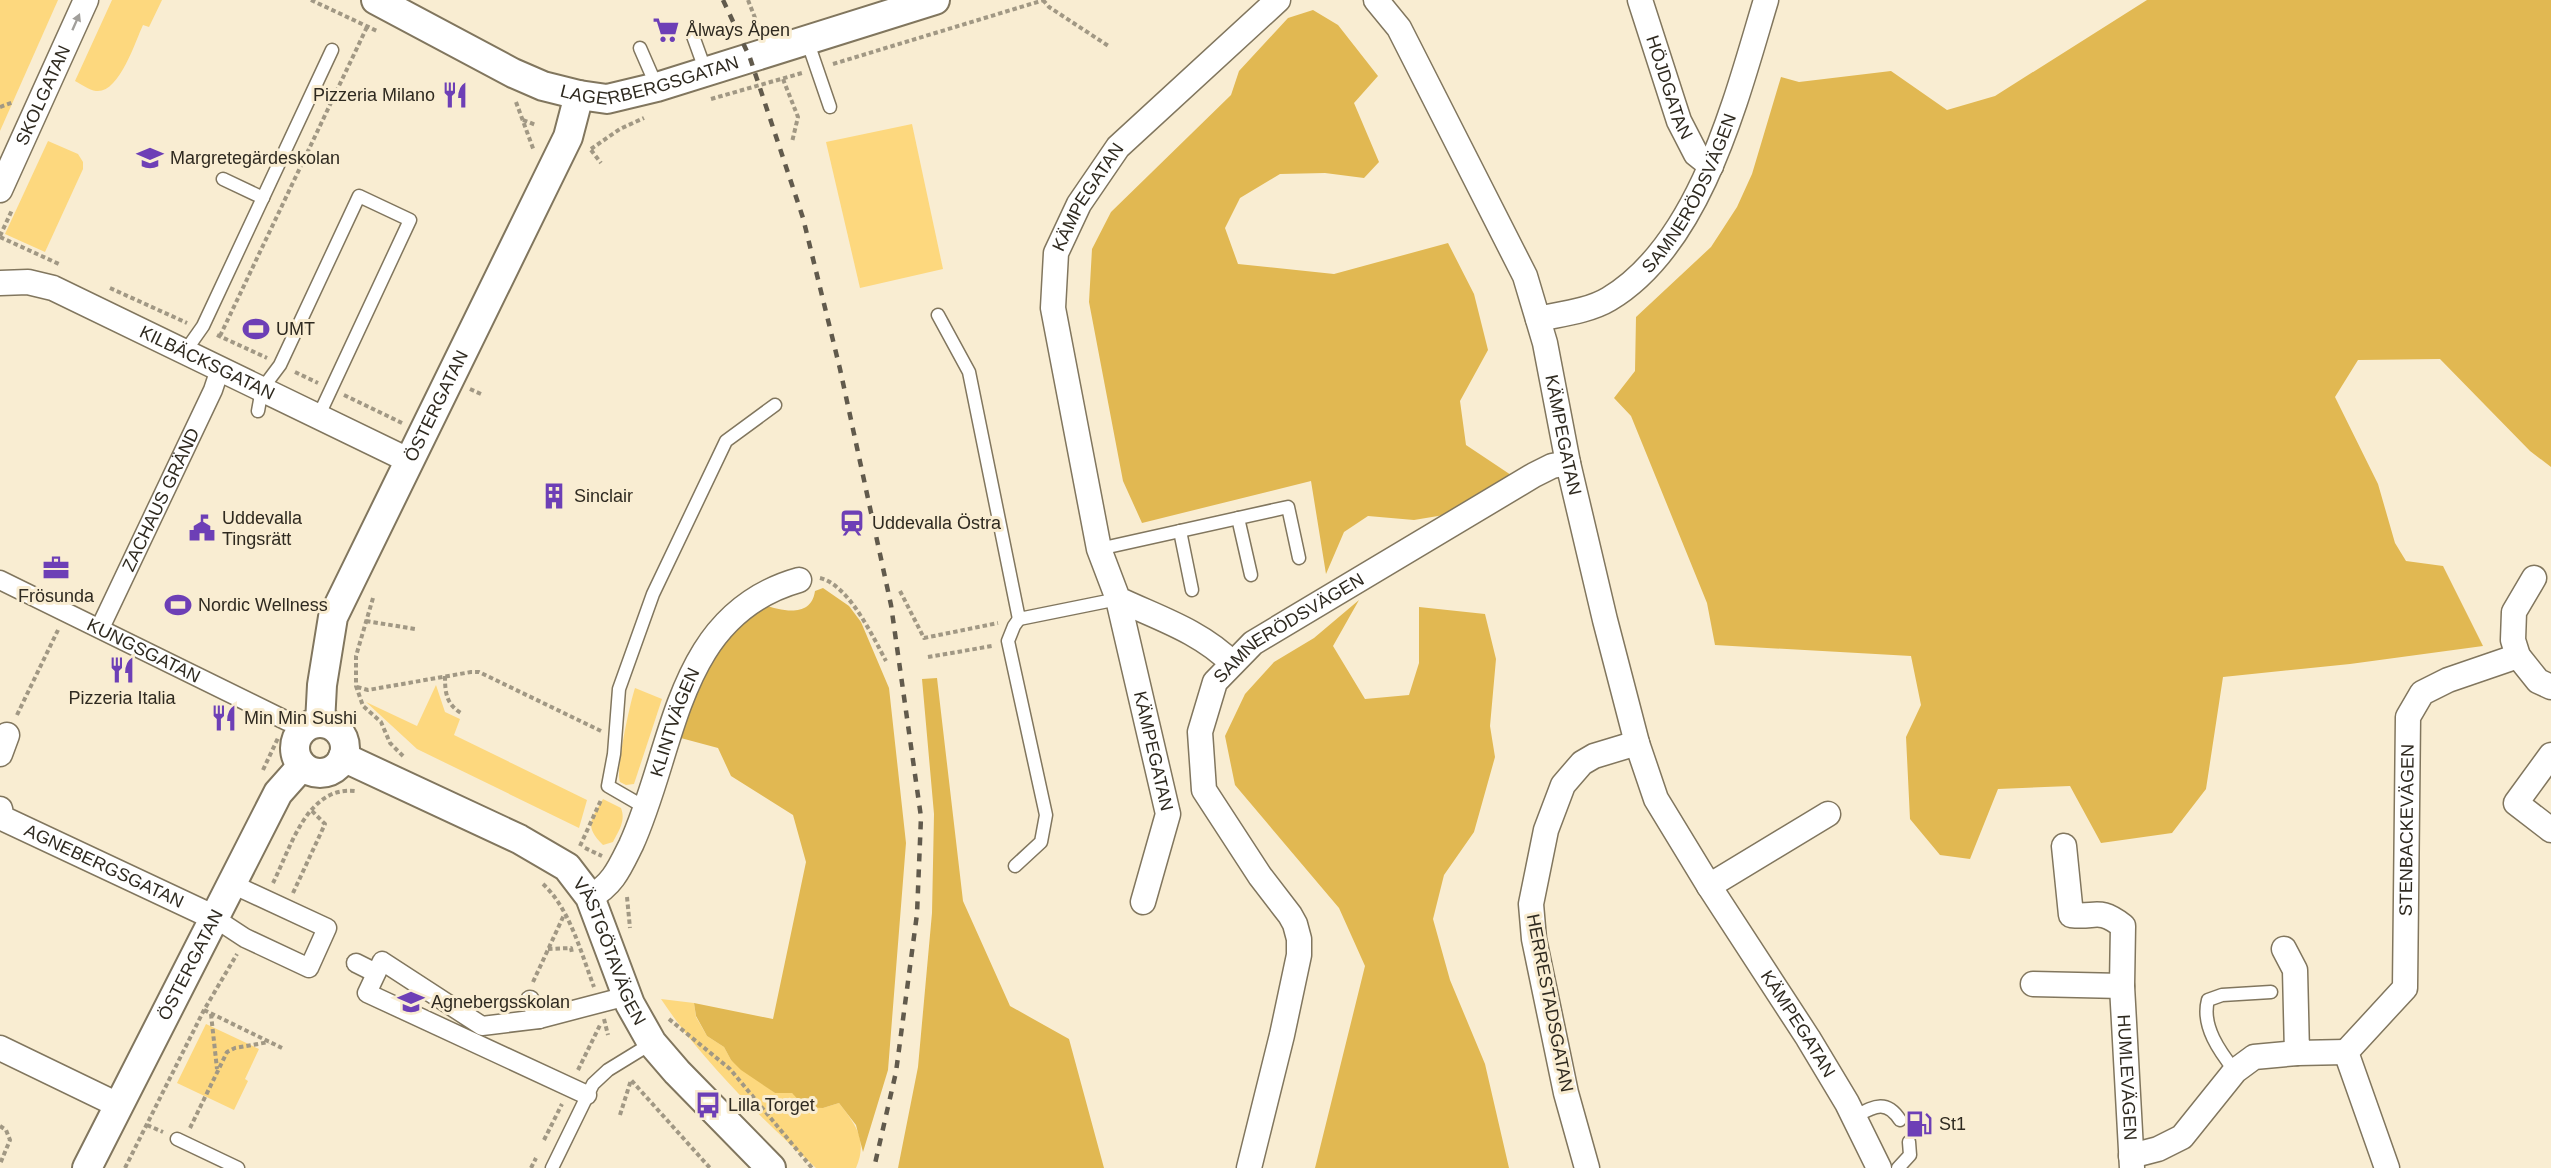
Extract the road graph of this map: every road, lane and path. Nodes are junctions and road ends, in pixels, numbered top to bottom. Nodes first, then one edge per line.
1 (86, 0) edge
2 (376, 0) edge
3 (748, 0) edge
4 (935, 0) edge
5 (1044, 0) edge
6 (1278, 0) edge
7 (1376, 0) edge
8 (1640, 0) edge
9 (1766, 0) edge
10 (367, 27) dead end
11 (759, 28) dead end
12 (693, 36) dead end
13 (807, 40) junction
14 (1110, 47) dead end
15 (640, 48) dead end
16 (332, 50) dead end
17 (817, 68) junction
18 (783, 79) junction
19 (707, 86) junction
20 (657, 87) junction
21 (579, 95) junction
22 (18, 101) dead end
23 (0, 107) edge
24 (830, 107) dead end
25 (653, 115) dead end
26 (523, 120) dead end
27 (536, 126) dead end
28 (792, 141) dead end
29 (591, 150) junction
30 (584, 159) dead end
31 (601, 163) dead end
32 (1711, 166) junction
33 (223, 179) dead end
34 (0, 190) edge
35 (263, 198) junction
36 (0, 283) edge
37 (938, 315) dead end
38 (1538, 319) junction
39 (220, 336) dead end
40 (184, 353) junction
41 (220, 369) junction
42 (481, 394) dead end
43 (465, 397) dead end
44 (260, 400) junction
45 (775, 405) dead end
46 (319, 415) junction
47 (410, 461) junction
48 (1568, 463) junction
49 (1238, 518) junction
50 (1180, 531) junction
51 (1099, 549) junction
52 (1299, 558) dead end
53 (1251, 575) dead end
54 (2534, 578) dead end
55 (0, 580) edge
56 (799, 580) joint
57 (1192, 590) dead end
58 (900, 591) dead end
59 (374, 592) dead end
60 (1118, 599) junction
61 (67, 612) junction
62 (1019, 619) junction
63 (366, 621) junction
64 (100, 628) junction
65 (415, 629) dead end
66 (994, 646) dead end
67 (2518, 656) junction
68 (928, 657) dead end
69 (886, 662) dead end
70 (1232, 663) junction
71 (445, 676) junction
72 (356, 687) junction
73 (2551, 687) edge
74 (461, 712) dead end
75 (287, 721) joint
76 (320, 723) junction
77 (616, 735) junction
78 (390, 743) dead end
79 (1637, 743) junction
80 (4, 745) edge
81 (2551, 755) edge
82 (343, 757) junction
83 (302, 766) junction
84 (262, 772) dead end
85 (369, 781) junction
86 (608, 786) junction
87 (646, 808) junction
88 (0, 809) edge
89 (310, 809) junction
90 (1828, 814) dead end
91 (2551, 830) edge
92 (2064, 846) dead end
93 (1015, 866) dead end
94 (620, 867) junction
95 (540, 881) dead end
96 (230, 883) junction
97 (1709, 886) junction
98 (590, 897) junction
99 (264, 899) junction
100 (1143, 902) dead end
101 (287, 906) junction
102 (564, 915) junction
103 (213, 917) junction
104 (630, 932) dead end
105 (245, 938) junction
106 (548, 949) junction
107 (2284, 949) dead end
108 (572, 953) dead end
109 (356, 963) dead end
110 (376, 973) junction
111 (2033, 984) dead end
112 (2122, 986) junction
113 (2271, 992) dead end
114 (627, 996) junction
115 (530, 1000) joint
116 (600, 1003) junction
117 (204, 1010) junction
118 (211, 1014) junction
119 (667, 1017) dead end
120 (538, 1019) junction
121 (478, 1034) junction
122 (608, 1035) dead end
123 (269, 1042) junction
124 (652, 1043) junction
125 (0, 1048) edge
126 (282, 1048) dead end
127 (2297, 1053) junction
128 (2346, 1053) junction
129 (217, 1070) junction
130 (2235, 1071) junction
131 (587, 1095) junction
132 (118, 1105) junction
133 (620, 1115) dead end
134 (1854, 1117) junction
135 (1900, 1120) dead end
136 (0, 1126) edge
137 (180, 1140) joint
138 (1909, 1142) dead end
139 (2132, 1162) edge
140 (0, 1164) edge
141 (87, 1168) edge
142 (124, 1168) edge
143 (238, 1168) edge
144 (552, 1168) edge
145 (710, 1168) edge
146 (771, 1168) edge
147 (812, 1168) edge
148 (1249, 1168) edge
149 (1587, 1168) edge
150 (1879, 1168) edge
151 (1898, 1168) edge
152 (2387, 1168) edge

34 -> 1 street, SKOLGATAN
2 - 21 street, LAGERBERGSGATAN
3 - 11 path
4 - 13 street, LAGERBERGSGATAN
5 - 14 path
5 - 17 path
6 - 51 street, KÄMPEGATAN
7 - 38 street, KÄMPEGATAN
8 - 32 street, HÖJDGATAN
9 - 32 street, SAMNERÖDSVÄGEN
10 - 39 path
12 - 19 lane
13 - 17 lane
13 - 19 street, LAGERBERGSGATAN
15 - 20 lane
16 - 35 lane
17 - 18 path
17 - 24 lane
18 - 19 path
18 - 28 path
19 - 20 street, LAGERBERGSGATAN
20 - 21 street, LAGERBERGSGATAN
21 - 47 street, ÖSTERGATAN
22 - 23 path
25 - 29 path
26 - 27 path
29 - 30 path
29 - 31 path
32 - 38 street, SAMNERÖDSVÄGEN
33 - 35 lane
35 - 40 lane
36 - 40 street, KILBÄCKSGATAN
37 - 62 lane
38 - 48 street, KÄMPEGATAN
40 - 41 street, KILBÄCKSGATAN
41 - 44 street, KILBÄCKSGATAN
41 - 64 street, ZACHAUS GRÄND
42 - 43 path
44 - 46 street, KILBÄCKSGATAN
44 - 46 lane
45 - 77 lane
46 - 47 street, KILBÄCKSGATAN
47 - 76 street, ÖSTERGATAN
48 - 70 street, SAMNERÖDSVÄGEN
48 - 79 street, KÄMPEGATAN
49 - 50 lane
49 - 52 lane
49 - 53 lane
50 - 51 lane
50 - 57 lane
51 - 60 street, KÄMPEGATAN
54 - 67 street
55 - 61 street, KUNGSGATAN
56 - 69 path
56 - 87 street, KLINTVÄGEN
58 - 62 path
59 - 63 path
60 - 62 lane
60 - 70 street
60 - 100 street, KÄMPEGATAN
61 - 64 street, KUNGSGATAN
61 - 80 path
62 - 93 lane
63 - 65 path
63 - 72 path
64 - 75 street, KUNGSGATAN
66 - 68 path
67 - 73 street
67 - 128 street, STENBACKEVÄGEN
70 - 148 street, SAMNERÖDSVÄGEN
71 - 72 path
71 - 74 path
71 - 77 path
72 - 78 path
75 - 84 path
76 - 82 street
76 - 83 street
77 - 86 lane
79 - 97 street, KÄMPEGATAN
79 - 149 street, HERRESTADSGATAN
81 - 91 street
82 - 83 street
82 - 85 street, VÄSTGÖTAVÄGEN
83 - 96 street, ÖSTERGATAN
85 - 89 path
85 - 98 street, VÄSTGÖTAVÄGEN
86 - 87 lane
86 - 94 path
87 - 94 street, KLINTVÄGEN
88 - 103 street, AGNEBERGSGATAN
89 - 99 path
89 - 101 path
90 - 97 street
92 - 112 street, HUMLEVÄGEN
94 - 98 street, KLINTVÄGEN
94 - 104 path
95 - 102 path
96 - 99 street
96 - 103 street, ÖSTERGATAN
97 - 134 street, KÄMPEGATAN
98 - 114 street, VÄSTGÖTAVÄGEN
99 - 101 street
101 - 105 street
102 - 106 path
102 - 116 path
103 - 105 street
103 - 132 street, ÖSTERGATAN
105 - 117 path
106 - 108 path
106 - 115 path
107 - 127 street
109 - 110 street
110 - 121 street
110 - 121 street
111 - 112 street
112 - 139 street, HUMLEVÄGEN
113 - 130 lane
114 - 116 street
114 - 124 street, VÄSTGÖTAVÄGEN
115 - 120 street
116 - 120 street
116 - 122 path
117 - 118 path
117 - 142 path
118 - 123 path
118 - 129 path
119 - 147 path
120 - 121 street
121 - 131 street
123 - 126 path
123 - 129 path
124 - 131 lane
124 - 146 street, VÄSTGÖTAVÄGEN
125 - 132 street
127 - 128 street
127 - 130 street
128 - 152 street
129 - 137 path
130 - 139 street
131 - 144 lane
132 - 141 street, ÖSTERGATAN
133 - 145 path
134 - 135 lane
134 - 150 street, KÄMPEGATAN
136 - 140 path
137 - 143 lane
138 - 151 lane

